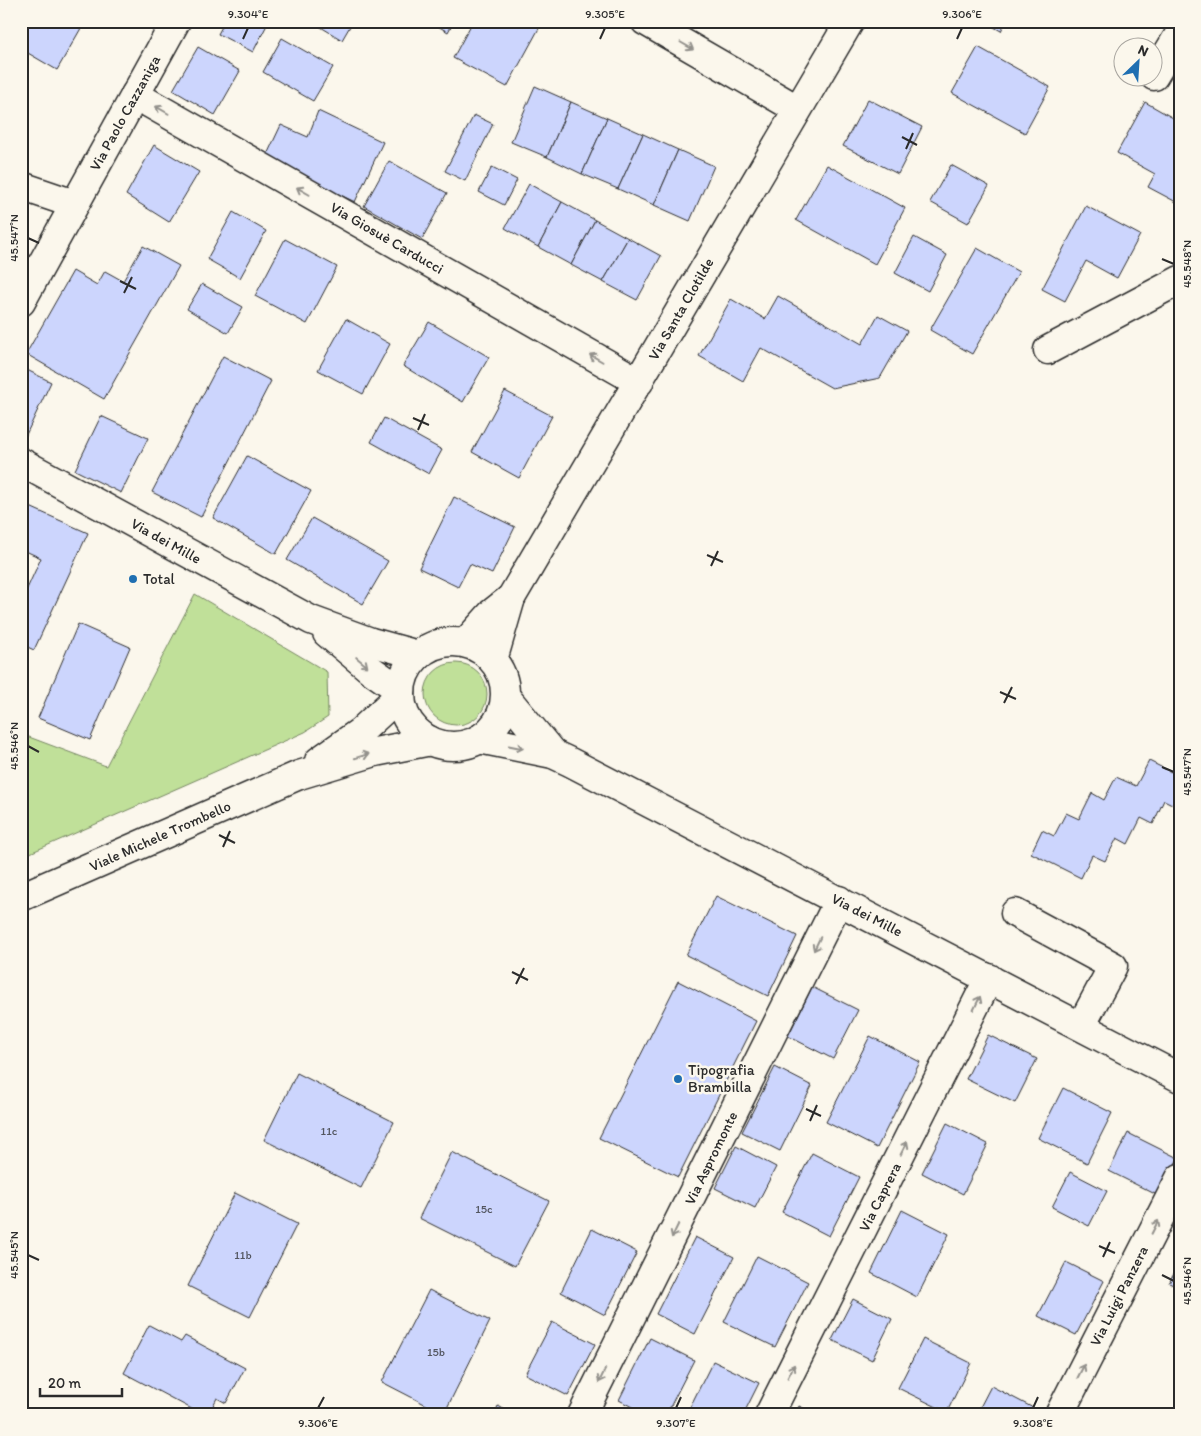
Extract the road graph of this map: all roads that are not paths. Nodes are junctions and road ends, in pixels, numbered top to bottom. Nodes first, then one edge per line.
1 (176, 21) edge
2 (645, 21) edge
3 (850, 21) edge
4 (1180, 33) edge
5 (1164, 59) edge
6 (135, 95) junction
7 (797, 109) junction
8 (21, 186) edge
9 (74, 204) junction
10 (1180, 280) edge
11 (21, 302) edge
12 (1048, 350) dead end
13 (639, 382) junction
14 (21, 462) edge
15 (511, 598) junction
16 (311, 620) junction
17 (466, 642) junction
18 (418, 655) junction
19 (493, 660) junction
20 (401, 692) junction
21 (506, 697) junction
22 (479, 739) junction
23 (432, 741) junction
24 (553, 754) junction
25 (299, 775) junction
26 (21, 897) edge
27 (839, 900) junction
28 (1015, 913) dead end
29 (989, 978) junction
30 (1081, 1026) junction
31 (1180, 1078) edge
32 (1180, 1178) edge
33 (582, 1415) edge
34 (769, 1415) edge
35 (1059, 1415) edge

1 - 6 street, Via Paolo Cazzaniga
2 -> 7 street
3 - 7 street, Via Santa Clotilde
4 - 5 street
6 - 9 street, Via Paolo Cazzaniga
13 -> 6 street, Via Giosuè Carducci
7 - 13 street, Via Santa Clotilde
8 - 9 street
9 - 11 street, Via Paolo Cazzaniga
10 - 12 street
13 - 15 street, Via Santa Clotilde
14 - 16 street, Via dei Mille
15 - 17 street, Via Santa Clotilde
15 - 19 street, Via Santa Clotilde
16 - 18 street, Via dei Mille
16 -> 20 street, Via dei Mille
17 - 18 street
17 - 19 street
18 - 20 street
19 - 21 street
20 - 23 street
20 - 25 street, Viale Michele Trombello
21 - 22 street
21 - 24 street, Via dei Mille
22 - 23 street
22 -> 24 street, Via dei Mille
25 -> 23 street, Viale Michele Trombello
24 - 27 street, Via dei Mille
25 - 26 street, Viale Michele Trombello
27 - 29 street, Via dei Mille
27 -> 33 street, Via Aspromonte
28 - 30 street
29 - 30 street, Via dei Mille
34 -> 29 street, Via Caprera
30 - 31 street, Via dei Mille
35 -> 32 street, Via Luigi Panzera

